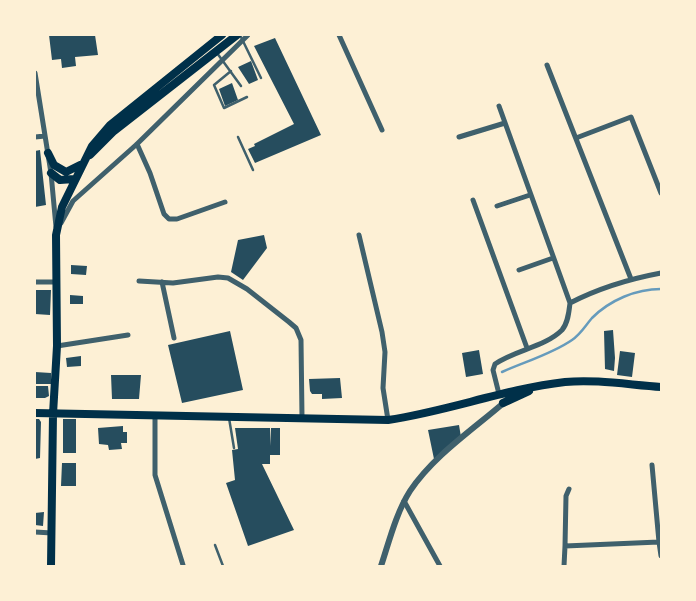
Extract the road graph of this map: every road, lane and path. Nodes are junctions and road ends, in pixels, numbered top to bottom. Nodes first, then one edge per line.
1 (222, 35) edge
2 (238, 35) edge
3 (248, 35) edge
4 (339, 35) edge
5 (244, 40) junction
6 (216, 53) junction
7 (223, 60) junction
8 (548, 65) dead end
9 (231, 71) junction
10 (35, 73) edge
11 (262, 78) dead end
12 (241, 86) dead end
13 (247, 97) dead end
14 (499, 106) dead end
15 (505, 122) junction
16 (382, 130) dead end
17 (45, 136) junction
18 (238, 136) dead end
19 (35, 137) edge
20 (459, 137) dead end
21 (576, 138) junction
22 (137, 144) junction
23 (48, 153) junction
24 (84, 161) junction
25 (254, 170) dead end
26 (51, 173) junction
27 (74, 179) junction
28 (661, 193) edge
29 (530, 195) junction
30 (473, 200) dead end
31 (225, 202) dead end
32 (497, 206) dead end
33 (56, 235) junction
34 (359, 235) dead end
35 (553, 258) junction
36 (519, 270) dead end
37 (661, 273) edge
38 (631, 279) junction
39 (139, 281) dead end
40 (35, 282) edge
41 (58, 282) junction
42 (162, 282) junction
43 (570, 304) junction
44 (128, 335) dead end
45 (174, 338) dead end
46 (57, 346) junction
47 (527, 348) junction
48 (546, 386) junction
49 (661, 387) edge
50 (518, 390) junction
51 (499, 394) junction
52 (503, 403) junction
53 (35, 413) edge
54 (53, 414) junction
55 (155, 415) junction
56 (229, 416) junction
57 (302, 418) junction
58 (388, 420) junction
59 (234, 448) dead end
60 (652, 465) dead end
61 (569, 490) dead end
62 (404, 501) junction
63 (35, 532) edge
64 (52, 533) junction
65 (659, 542) junction
66 (215, 545) dead end
67 (564, 546) junction
68 (661, 556) edge
69 (183, 565) edge
70 (51, 566) edge
71 (223, 566) edge
72 (381, 566) edge
73 (440, 566) edge
74 (564, 566) edge

1 - 24 main road
2 - 5 lane
2 - 6 main road
3 - 5 street
4 - 16 street
5 - 7 street
5 - 11 lane
6 - 7 lane
6 - 24 main road
7 - 9 lane
7 - 22 street
8 - 21 street
9 - 12 lane
9 - 13 lane
10 - 17 street
14 - 15 street
15 - 20 street
15 - 29 street
17 - 19 street
17 - 23 street
18 - 25 lane
21 - 28 street
21 - 38 street
22 - 31 street
22 - 33 street
23 - 24 main road
23 - 26 street
24 - 27 main road
26 - 27 main road
26 - 33 street
27 - 33 main road
29 - 32 street
29 - 35 street
30 - 47 street
33 - 41 main road
34 - 58 street
35 - 36 street
35 - 43 street
37 - 38 street
38 - 43 street
39 - 42 street
40 - 41 street
41 - 46 main road
42 - 45 street
42 - 57 street
43 - 47 street
44 - 46 street
46 - 54 main road
47 - 51 street
48 - 49 main road
48 - 50 main road
48 - 52 main road
50 - 51 main road
50 - 52 street
51 - 58 main road
52 - 62 street
53 - 54 main road
54 - 55 main road
54 - 64 main road
55 - 56 main road
55 - 69 street
56 - 57 main road
56 - 59 lane
57 - 58 main road
60 - 65 street
61 - 67 street
62 - 72 street
62 - 73 street
63 - 64 street
64 - 70 main road
65 - 67 street
65 - 68 street
66 - 71 lane
67 - 74 street

